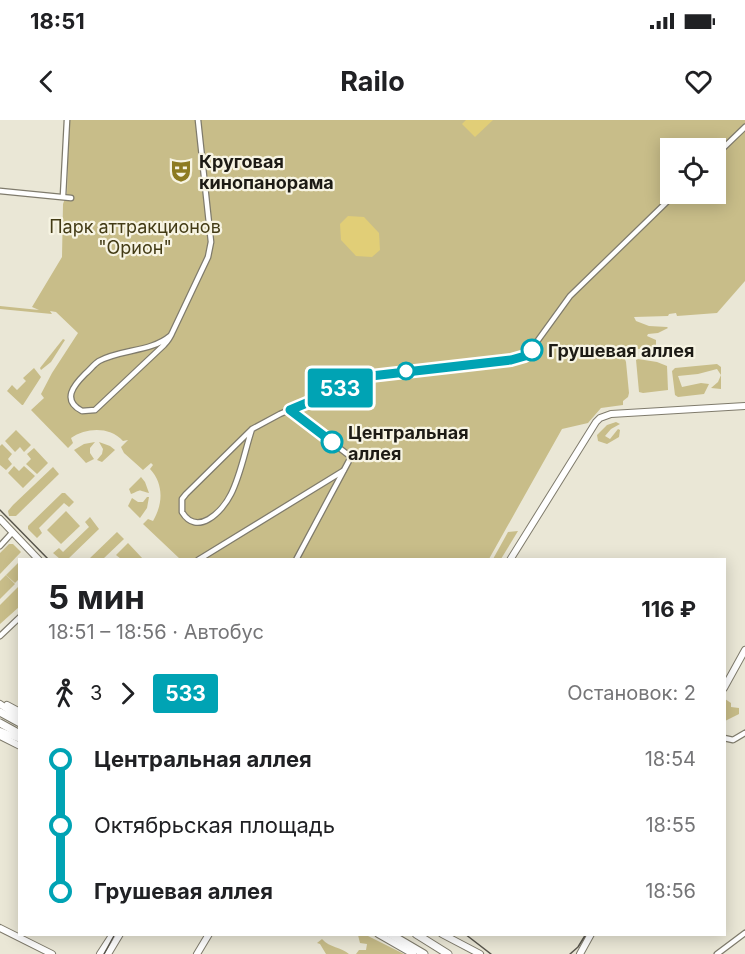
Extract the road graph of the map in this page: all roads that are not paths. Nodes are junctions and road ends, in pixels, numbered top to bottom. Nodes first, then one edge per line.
1 (67, 120) edge
2 (198, 120) edge
3 (745, 127) edge
4 (726, 145) edge
5 (0, 191) edge
6 (63, 196) junction
7 (71, 198) dead end
8 (665, 204) edge
9 (170, 336) junction
10 (131, 352) junction
11 (141, 366) junction
12 (745, 406) edge
13 (290, 410) junction
14 (252, 429) junction
15 (238, 442) junction
16 (246, 449) junction
17 (343, 471) junction
18 (0, 519) edge
19 (0, 524) edge
20 (12, 534) junction
21 (0, 546) edge
22 (207, 557) edge
23 (32, 558) edge
24 (37, 558) edge
25 (297, 558) edge
26 (511, 558) edge
27 (18, 619) edge
28 (0, 636) edge
29 (745, 650) edge
30 (726, 684) edge
31 (0, 703) edge
32 (18, 710) edge
33 (0, 712) edge
34 (18, 716) edge
35 (18, 722) edge
36 (0, 723) edge
37 (745, 733) edge
38 (0, 734) edge
39 (18, 735) edge
40 (18, 736) edge
41 (726, 738) edge
42 (18, 745) edge
43 (0, 928) edge
44 (745, 933) edge
45 (111, 936) edge
46 (119, 936) edge
47 (208, 936) edge
48 (382, 936) edge
49 (393, 936) edge
50 (419, 936) edge
51 (444, 936) edge
52 (590, 936) edge
53 (402, 947) junction
54 (52, 954) edge
55 (100, 954) edge
56 (108, 954) edge
57 (197, 954) edge
58 (413, 954) edge
59 (422, 954) edge
60 (448, 954) edge
61 (480, 954) edge
62 (580, 954) edge
63 (717, 954) edge

1 - 6 street
2 - 9 street
3 - 4 street
5 - 6 street
6 - 7 street
8 - 13 street
9 - 10 street
9 - 11 street
10 - 11 street
10 - 11 street
12 - 26 main road
13 - 14 street
13 - 17 street
14 - 15 street
14 - 16 street
15 - 16 street
15 - 16 street
17 - 22 street
17 - 25 street
18 - 20 main road
19 - 20 main road
20 - 21 street
20 - 23 main road
20 - 24 main road
27 - 28 street
29 - 30 main road
31 - 32 main road
31 - 34 main road
33 - 35 main road
36 - 39 main road
37 - 41 street
38 - 40 main road
38 - 42 main road
43 - 54 main road
44 - 63 street
45 - 55 main road
46 - 56 main road
47 - 57 main road
48 - 53 main road
49 - 59 main road
50 - 60 main road
51 - 61 main road
52 - 62 main road
53 - 58 main road
53 - 59 main road

